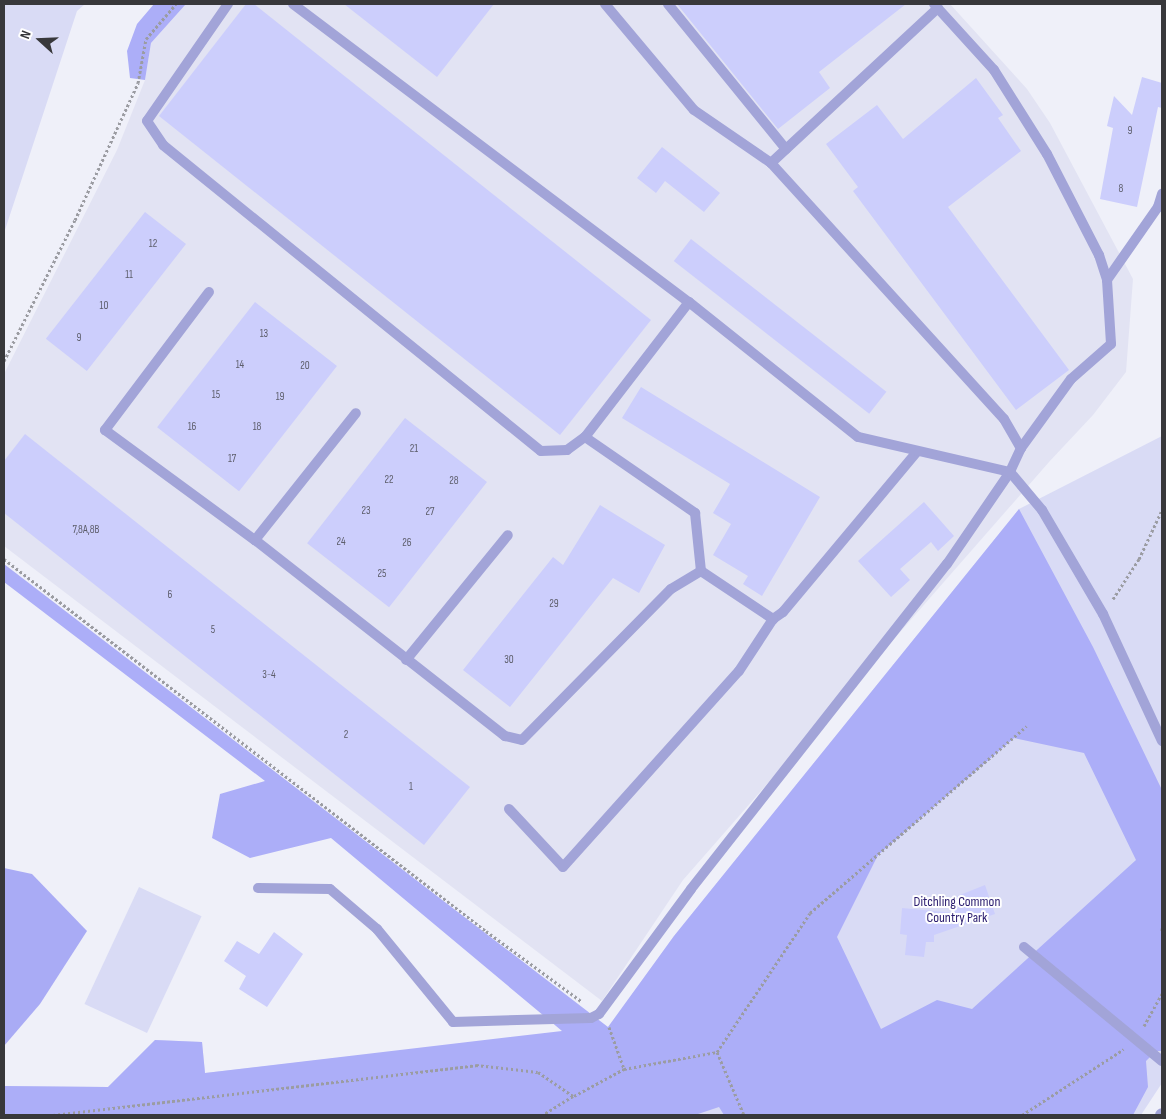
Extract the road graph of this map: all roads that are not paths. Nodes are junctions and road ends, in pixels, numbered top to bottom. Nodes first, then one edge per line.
1 (228, 4) edge
2 (292, 4) edge
3 (605, 4) edge
4 (668, 4) edge
5 (936, 6) edge
6 (786, 149) junction
7 (770, 162) junction
8 (1162, 194) edge
9 (1107, 280) junction
10 (209, 292) dead end
11 (689, 302) junction
12 (356, 413) dead end
13 (585, 437) junction
14 (1021, 448) junction
15 (917, 452) junction
16 (1010, 472) junction
17 (508, 535) dead end
18 (255, 540) junction
19 (701, 572) junction
20 (773, 619) junction
21 (406, 660) junction
22 (1162, 741) edge
23 (509, 808) dead end
24 (258, 888) dead end
25 (1024, 947) dead end
26 (1162, 1061) edge

1 - 13 lane
2 - 11 lane
3 - 7 lane
4 - 6 lane
5 - 6 lane
5 - 9 lane
6 - 7 lane
7 - 14 lane
8 - 9 lane
9 - 14 lane
10 - 18 lane
11 - 13 lane
11 - 15 lane
12 - 18 lane
13 - 19 lane
14 - 16 lane
15 - 16 lane
15 - 20 lane
16 - 22 lane
16 - 24 lane
17 - 21 lane
18 - 21 lane
19 - 20 lane
19 - 21 lane
20 - 23 lane
25 - 26 lane

